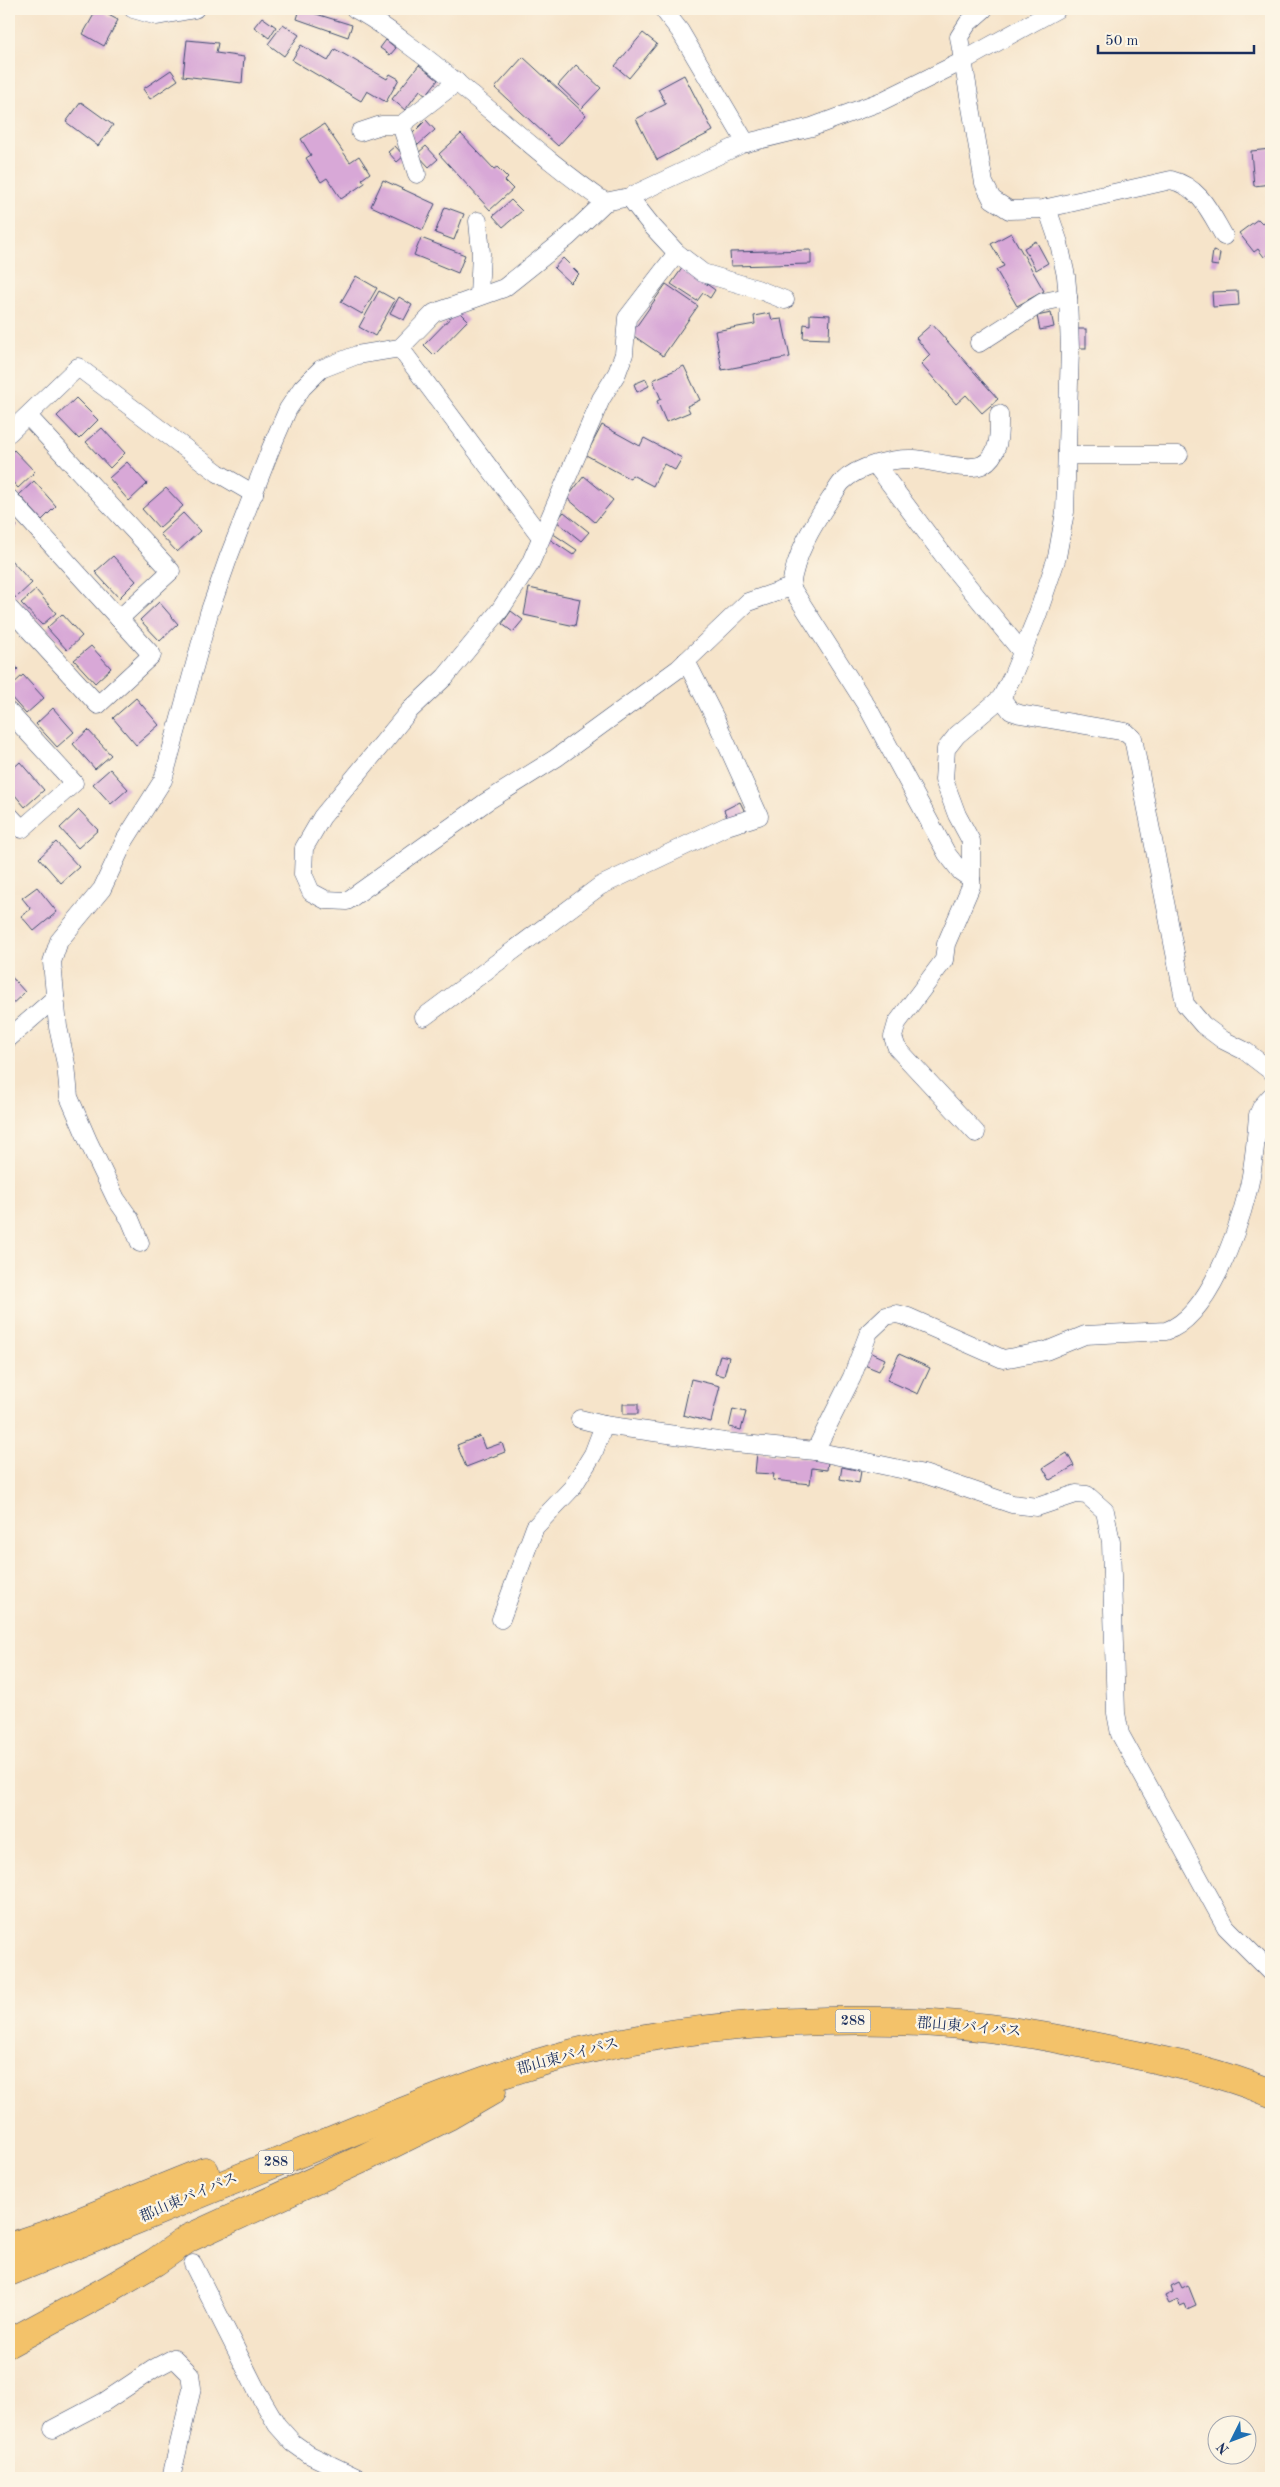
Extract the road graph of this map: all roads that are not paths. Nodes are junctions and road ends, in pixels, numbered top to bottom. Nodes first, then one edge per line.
1 (133, 9) edge
2 (195, 9) edge
3 (355, 9) edge
4 (663, 9) edge
5 (984, 9) edge
6 (1057, 9) edge
7 (963, 61) junction
8 (457, 82) junction
9 (401, 125) junction
10 (360, 132) dead end
11 (746, 143) junction
12 (417, 174) dead end
13 (629, 197) junction
14 (605, 202) junction
15 (1047, 208) junction
16 (478, 222) dead end
17 (1224, 236) dead end
18 (677, 253) junction
19 (479, 296) junction
20 (1068, 297) junction
21 (785, 300) dead end
22 (979, 343) dead end
23 (400, 348) junction
24 (999, 414) dead end
25 (28, 416) junction
26 (9, 433) edge
27 (1068, 455) junction
28 (1179, 455) dead end
29 (876, 465) junction
30 (254, 494) junction
31 (9, 498) edge
32 (541, 537) junction
33 (791, 587) junction
34 (9, 608) edge
35 (119, 619) junction
36 (1022, 652) junction
37 (686, 661) junction
38 (1001, 698) junction
39 (9, 712) edge
40 (9, 815) edge
41 (971, 879) junction
42 (55, 998) junction
43 (424, 1017) dead end
44 (9, 1038) edge
45 (1271, 1071) edge
46 (1271, 1096) edge
47 (976, 1133) dead end
48 (140, 1243) dead end
49 (580, 1419) dead end
50 (604, 1425) junction
51 (815, 1451) junction
52 (501, 1618) dead end
53 (1271, 1972) edge
54 (1161, 2060) junction
55 (546, 2062) junction
56 (479, 2082) junction
57 (1271, 2093) edge
58 (1271, 2110) edge
59 (9, 2247) edge
60 (192, 2264) dead end
61 (9, 2272) edge
62 (9, 2343) edge
63 (53, 2429) dead end
64 (170, 2478) edge
65 (358, 2478) edge

1 - 2 street
3 - 8 street
4 - 11 street
5 - 7 street
6 - 7 street
7 - 11 street
7 - 15 street
8 - 9 street
8 - 14 street
9 - 10 street
9 - 12 street
11 - 13 street
13 - 14 street
13 - 18 street
14 - 19 street
15 - 17 street
15 - 20 street
16 - 19 street
18 - 21 street
18 - 32 street
19 - 23 street
20 - 22 street
20 - 27 street
23 - 30 street
23 - 32 street
24 - 29 street
25 - 26 street
25 - 30 street
25 - 35 street
27 - 28 street
27 - 36 street
29 - 33 street
29 - 36 street
30 - 42 street
31 - 35 street
32 - 37 street
33 - 37 street
33 - 41 street
34 - 35 street
36 - 38 street
37 - 43 street
38 - 41 street
38 - 45 street
39 - 40 street
41 - 47 street
42 - 44 street
42 - 48 street
46 - 51 street
49 - 50 street
50 - 51 street
50 - 52 street
51 - 53 street
54 - 55 highway, 郡山東バイパス / 288
54 - 57 highway, 郡山東バイパス / 288
54 - 58 highway, 郡山東バイパス / 288
55 - 56 highway, 郡山東バイパス / 288
55 - 62 highway
56 - 59 highway
56 - 61 highway, 郡山東バイパス / 288
60 - 65 street
63 - 64 street

